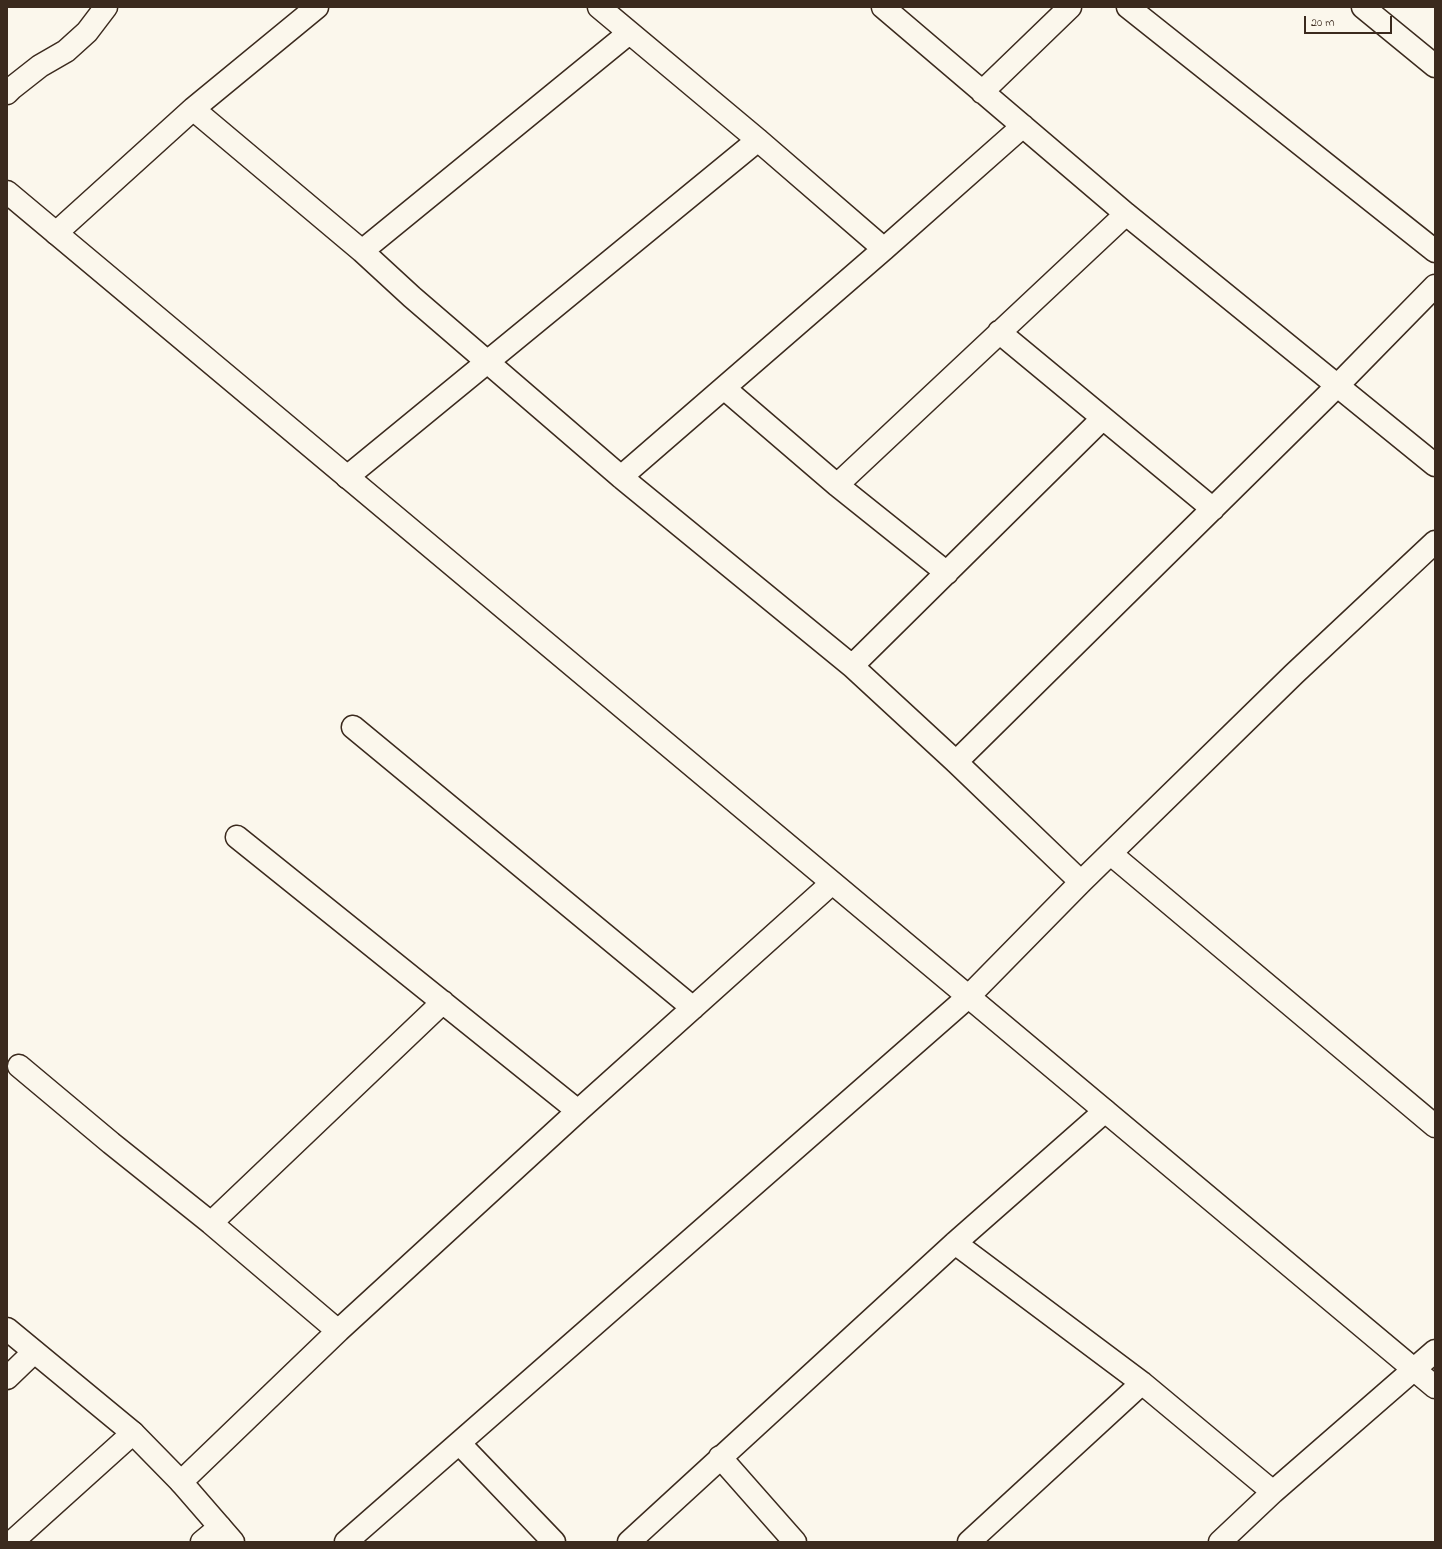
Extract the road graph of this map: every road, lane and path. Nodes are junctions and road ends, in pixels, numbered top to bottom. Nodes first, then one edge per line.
1 (106, 7) edge
2 (317, 7) edge
3 (599, 7) edge
4 (882, 7) edge
5 (1070, 7) edge
6 (1128, 7) edge
7 (1364, 7) edge
8 (629, 33) junction
9 (1435, 66) edge
10 (982, 92) junction
11 (7, 94) edge
12 (193, 109) junction
13 (1023, 126) junction
14 (758, 140) junction
15 (7, 192) edge
16 (1126, 214) junction
17 (56, 233) junction
18 (884, 249) junction
19 (1435, 251) edge
20 (362, 252) junction
21 (1435, 286) edge
22 (999, 332) junction
23 (487, 362) junction
24 (1336, 386) junction
25 (724, 388) junction
26 (1102, 419) junction
27 (1435, 465) edge
28 (347, 477) junction
29 (621, 477) junction
30 (837, 485) junction
31 (1213, 509) junction
32 (1435, 542) edge
33 (946, 573) junction
34 (852, 666) junction
35 (352, 727) dead end
36 (956, 762) junction
37 (237, 837) dead end
38 (1110, 854) junction
39 (1081, 882) junction
40 (832, 883) junction
41 (968, 997) junction
42 (443, 1002) junction
43 (693, 1008) junction
44 (19, 1066) dead end
45 (578, 1111) junction
46 (1105, 1111) junction
47 (1435, 1125) edge
48 (211, 1223) junction
49 (955, 1243) junction
50 (7, 1329) edge
51 (338, 1331) junction
52 (1435, 1351) edge
53 (34, 1352) junction
54 (1414, 1370) junction
55 (7, 1378) edge
56 (1142, 1383) junction
57 (1435, 1387) edge
58 (133, 1433) junction
59 (459, 1443) junction
60 (720, 1457) junction
61 (181, 1482) junction
62 (1274, 1492) junction
63 (226, 1534) edge
64 (12, 1542) edge
65 (202, 1542) edge
66 (346, 1542) edge
67 (554, 1542) edge
68 (629, 1542) edge
69 (795, 1542) edge
70 (969, 1542) edge
71 (1220, 1542) edge

1 - 11 street
2 - 12 street
3 - 8 street
4 - 10 street
5 - 10 street
6 - 19 street
7 - 9 street
8 - 14 street
8 - 20 street
10 - 13 street
12 - 17 street
12 - 20 street
13 - 16 street
13 - 18 street
14 - 18 street
14 - 23 street
15 - 17 street
16 - 22 street
16 - 24 street
17 - 28 street
18 - 25 street
20 - 23 street
21 - 24 street
22 - 26 street
22 - 30 street
23 - 28 street
23 - 29 street
24 - 27 street
24 - 31 street
25 - 29 street
25 - 30 street
26 - 31 street
26 - 33 street
28 - 40 street
29 - 34 street
30 - 33 street
31 - 36 street
32 - 38 street
33 - 34 street
34 - 36 street
35 - 43 street
36 - 39 street
37 - 42 street
38 - 39 street
38 - 47 street
39 - 41 street
40 - 41 street
40 - 43 street
41 - 46 street
41 - 59 street
42 - 45 street
42 - 48 street
43 - 45 street
44 - 48 street
45 - 51 street
46 - 49 street
46 - 54 street
48 - 51 street
49 - 56 street
49 - 60 street
50 - 53 street
51 - 61 street
52 - 54 street
53 - 55 street
53 - 58 street
54 - 57 street
54 - 62 street
56 - 62 street
56 - 70 street
58 - 61 street
58 - 64 street
59 - 66 street
59 - 67 street
60 - 68 street
60 - 69 street
61 - 63 street
62 - 71 street
63 - 65 street

